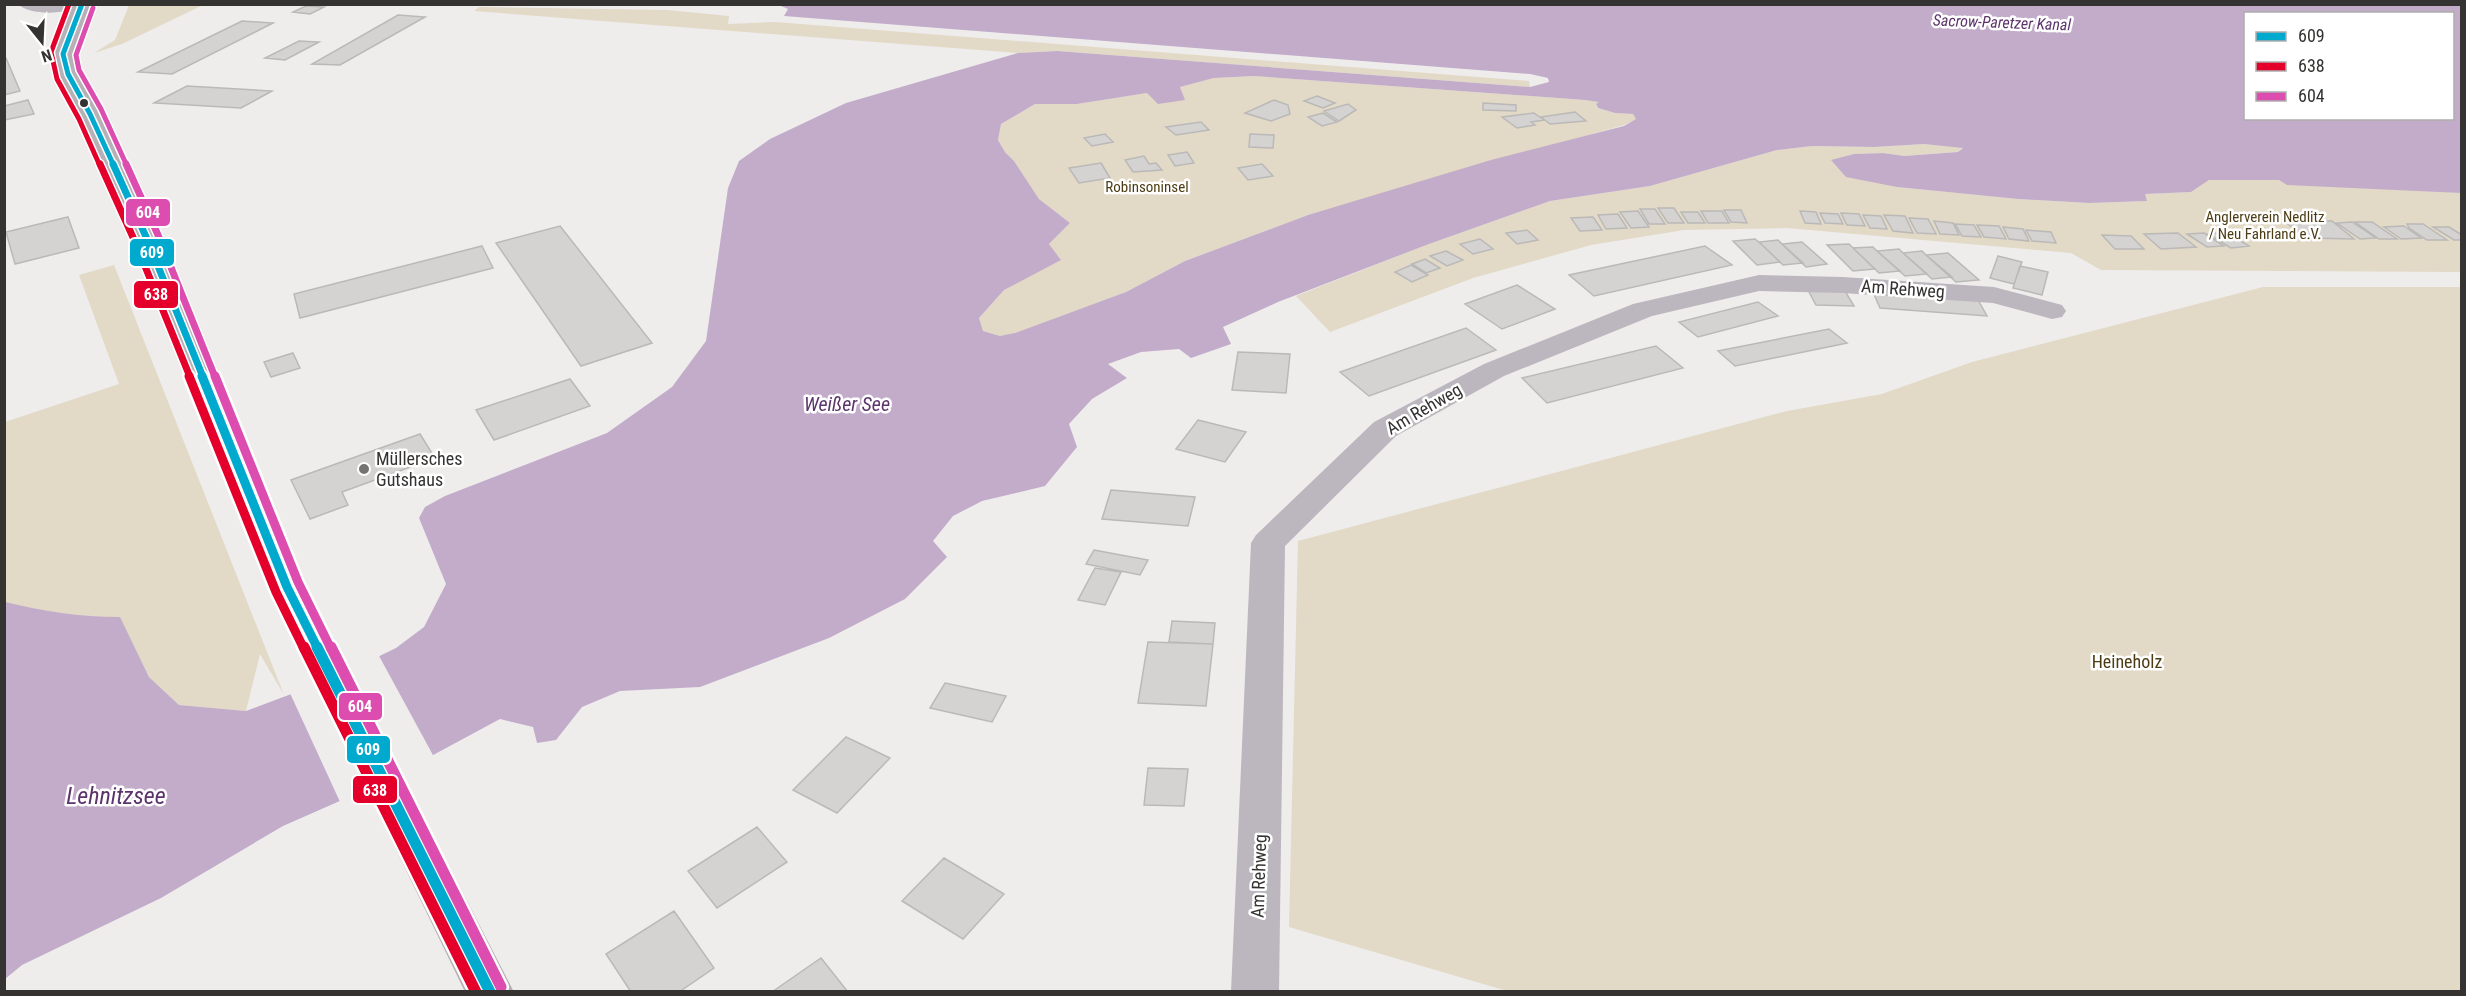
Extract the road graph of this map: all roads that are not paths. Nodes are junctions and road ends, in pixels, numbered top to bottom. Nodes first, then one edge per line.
1 (27, 4) edge
2 (72, 4) edge
3 (82, 4) edge
4 (2052, 311) dead end
5 (490, 992) edge
6 (1255, 992) edge

1 - 2 street
3 - 5 main road
4 - 6 street, Am Rehweg

